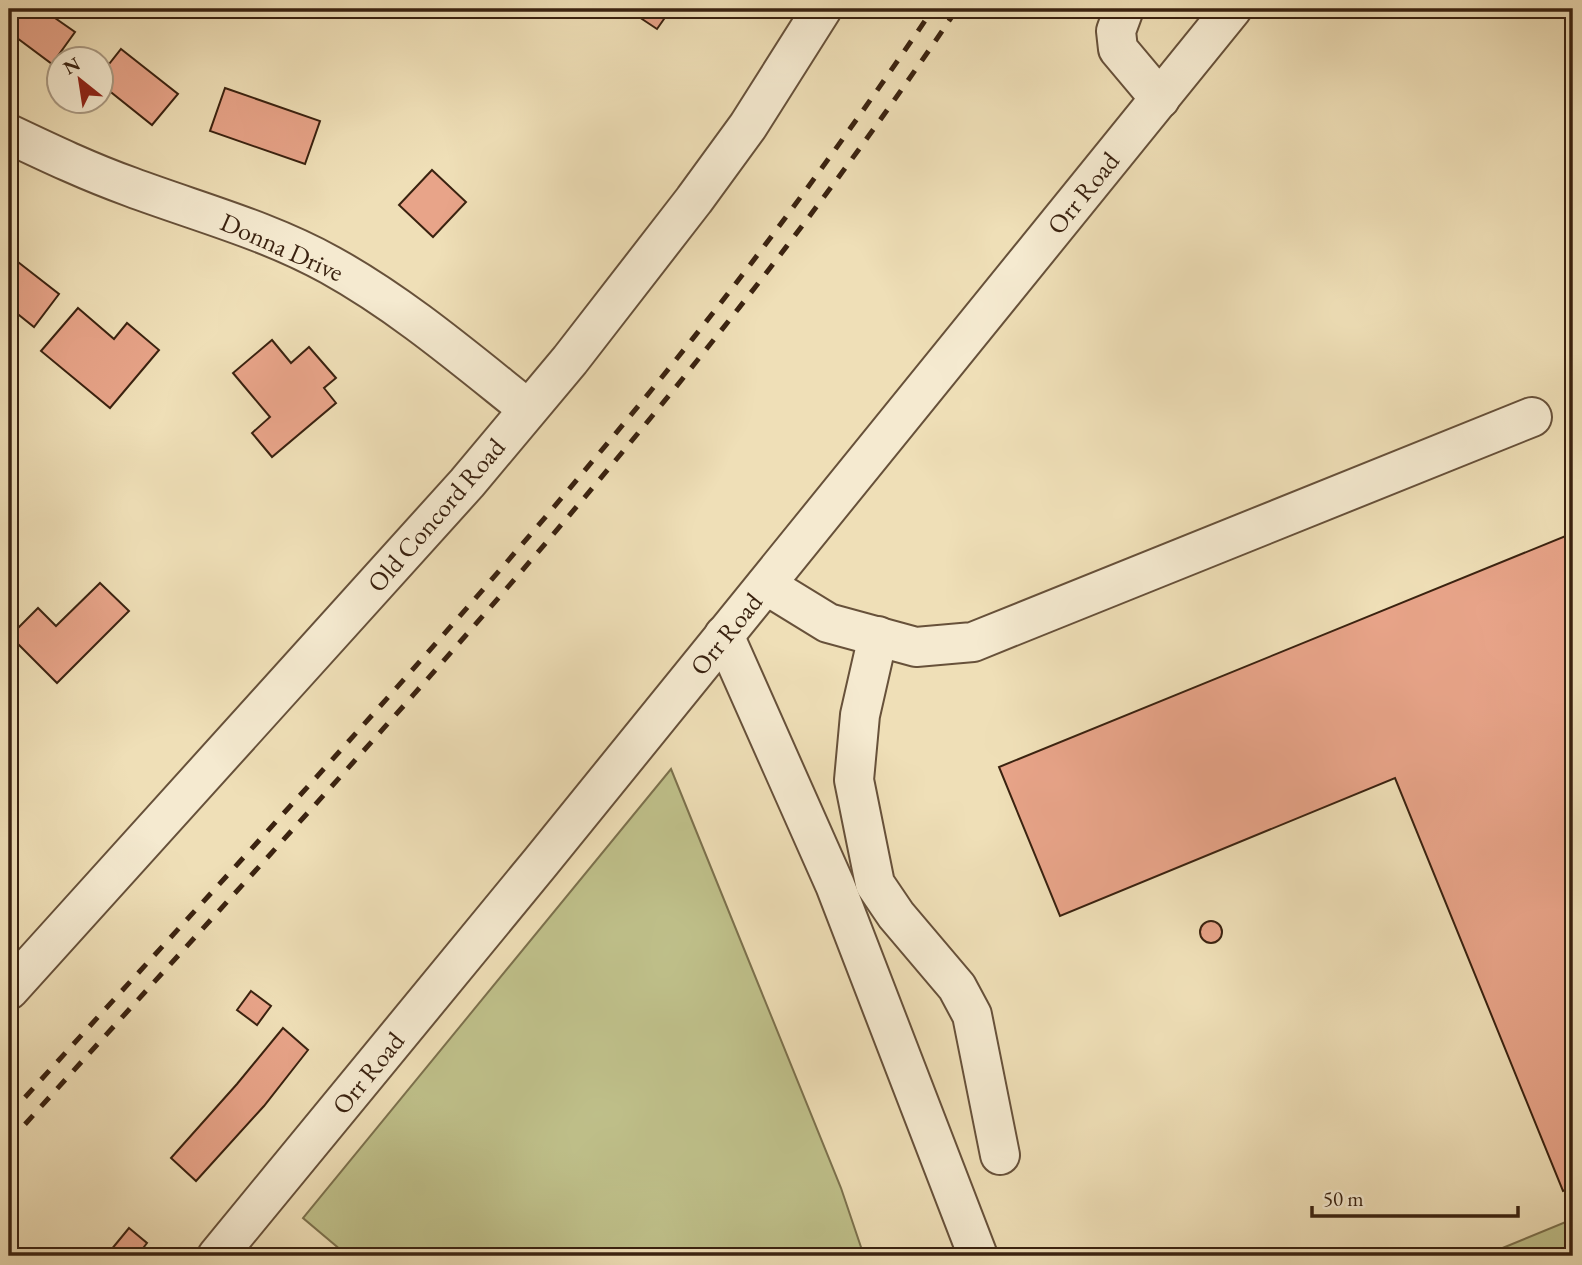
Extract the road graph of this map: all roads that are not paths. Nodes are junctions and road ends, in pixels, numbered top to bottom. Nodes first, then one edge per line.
1 (822, 9) edge
2 (1124, 9) edge
3 (1232, 9) edge
4 (1160, 99) junction
5 (9, 134) edge
6 (528, 409) junction
7 (1532, 417) dead end
8 (766, 585) junction
9 (724, 635) junction
10 (878, 636) junction
11 (9, 990) edge
12 (1000, 1155) dead end
13 (217, 1256) edge
14 (978, 1256) edge

1 - 6 street, Old Concord Road
2 - 4 street
3 - 4 street, Orr Road
4 - 8 street, Orr Road
5 - 6 street, Donna Drive
6 - 11 street, Old Concord Road
7 - 10 street
8 - 9 street, Orr Road
8 - 10 street
9 - 13 street, Orr Road
9 - 14 street
10 - 12 street

